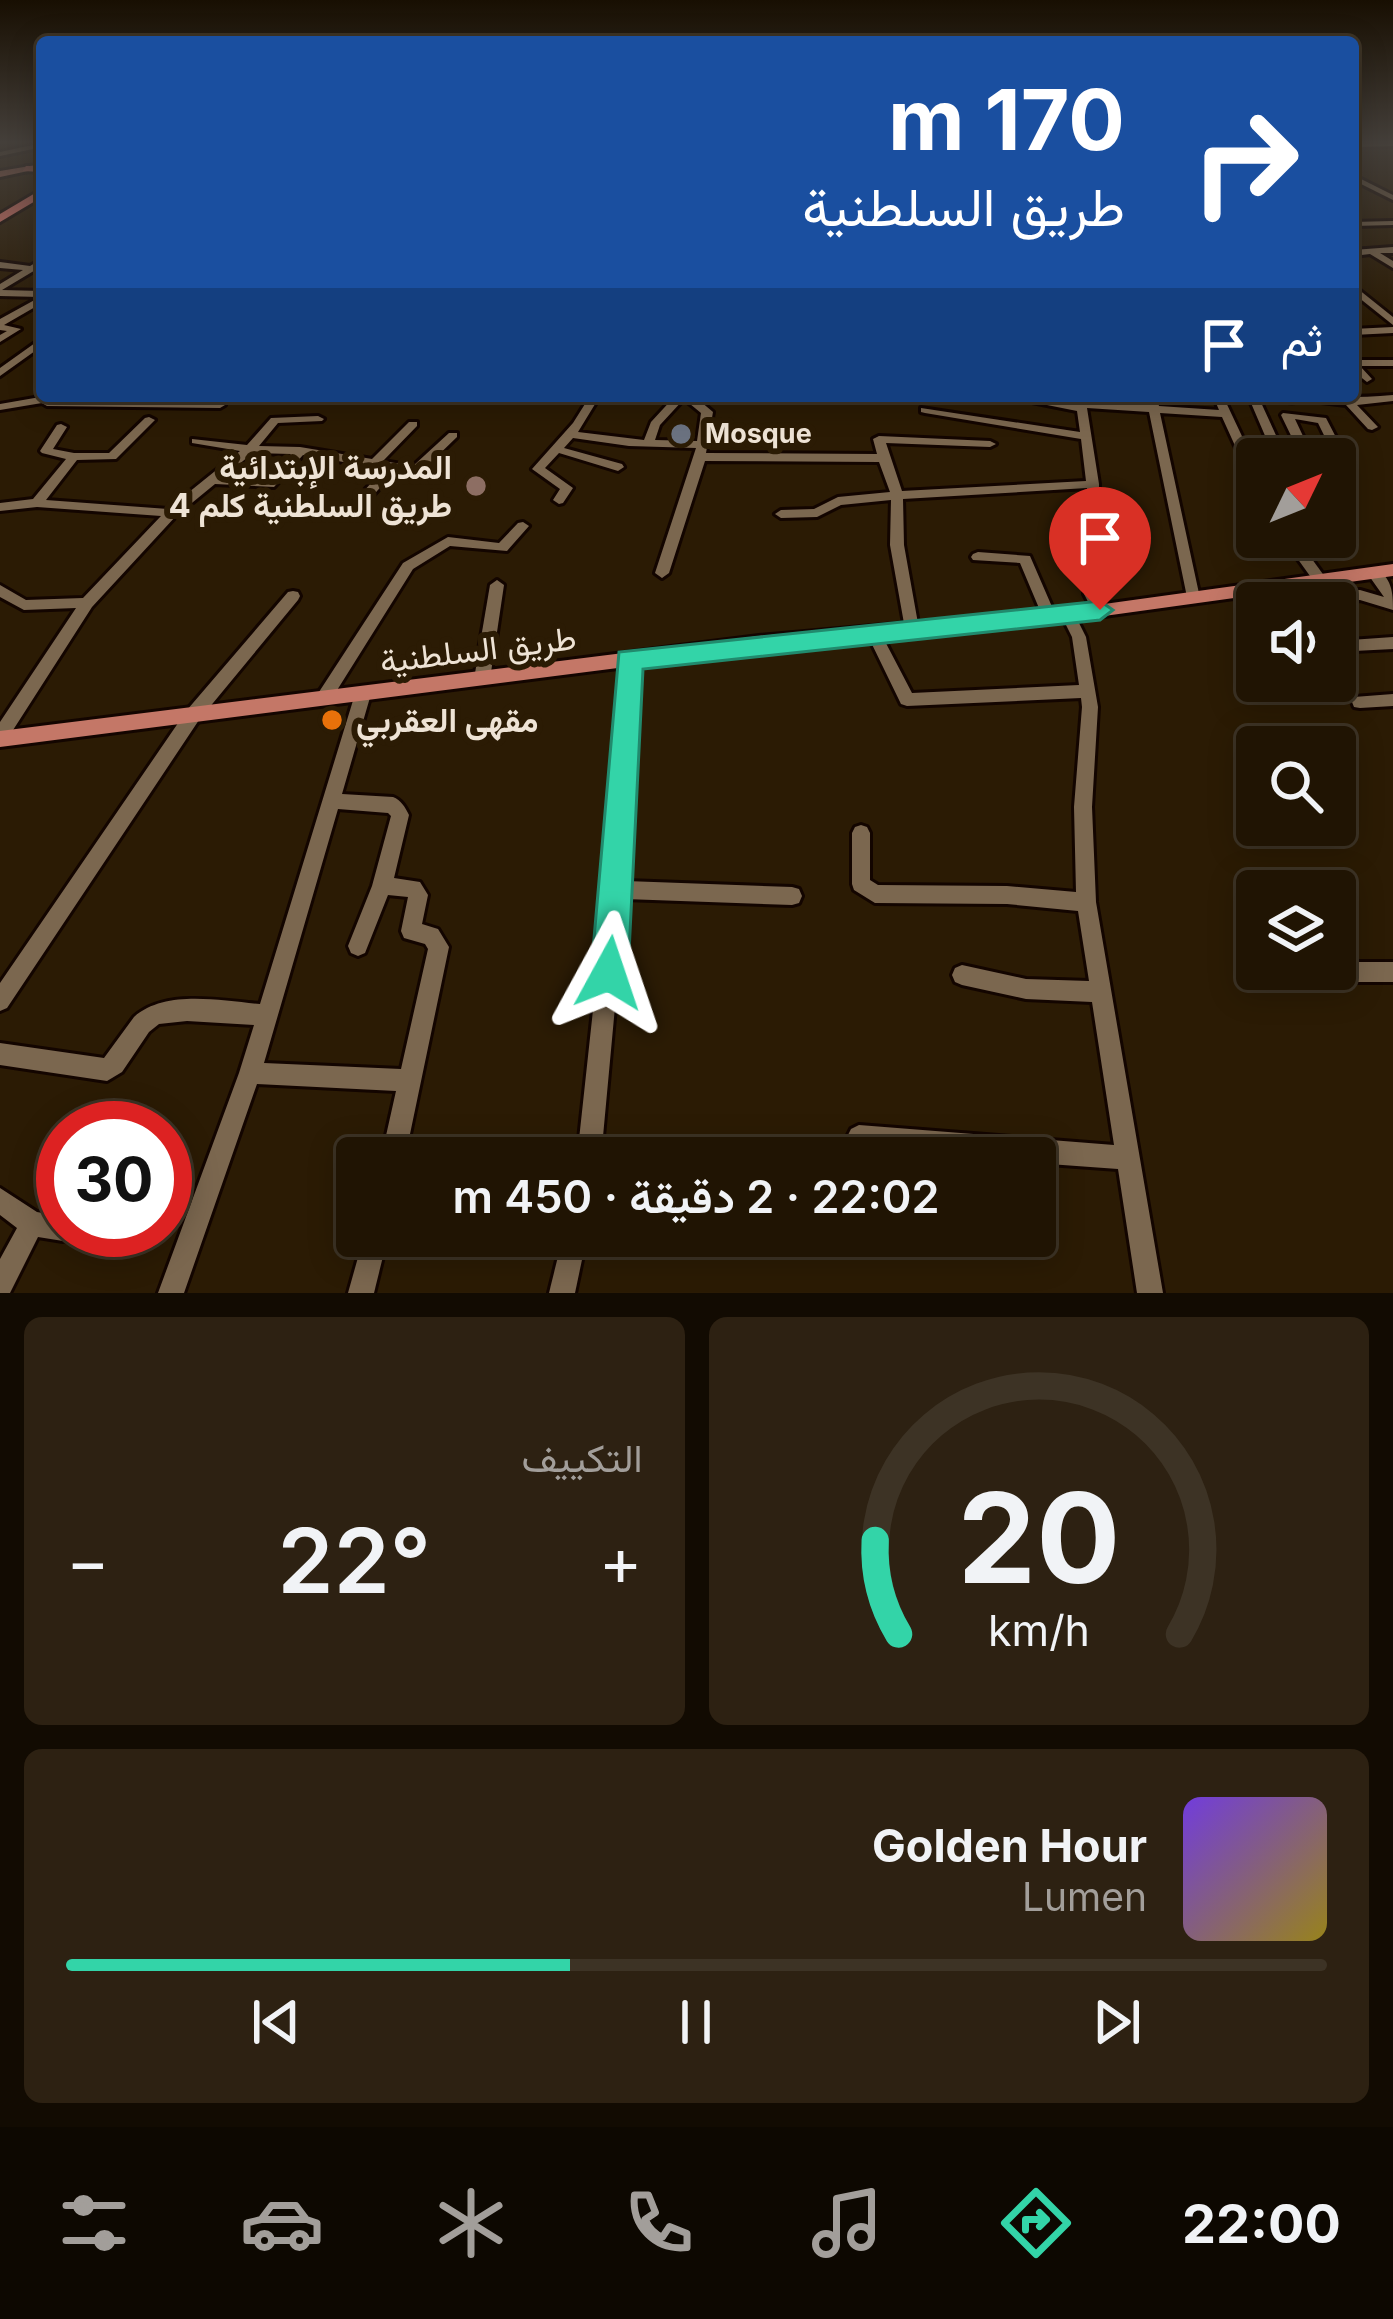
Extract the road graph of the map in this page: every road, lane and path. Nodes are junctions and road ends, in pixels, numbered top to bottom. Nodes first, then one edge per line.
1 (26, 202) edge
2 (0, 219) edge
3 (1393, 223) edge
4 (1359, 224) edge
5 (1393, 250) edge
6 (1372, 252) junction
7 (1359, 253) edge
8 (1393, 265) edge
9 (0, 266) edge
10 (35, 269) edge
11 (0, 290) edge
12 (1359, 294) edge
13 (36, 295) edge
14 (36, 300) edge
15 (0, 325) edge
16 (1393, 326) edge
17 (1359, 331) edge
18 (0, 339) edge
19 (36, 345) edge
20 (1393, 363) edge
21 (1359, 364) edge
22 (1359, 370) edge
23 (0, 373) edge
24 (1367, 379) dead end
25 (1393, 398) edge
26 (36, 401) edge
27 (1359, 401) edge
28 (136, 402) edge
29 (591, 402) edge
30 (678, 402) edge
31 (708, 402) edge
32 (1220, 402) edge
33 (1256, 402) edge
34 (1349, 402) edge
35 (1081, 403) edge
36 (1152, 403) edge
37 (220, 405) dead end
38 (0, 406) edge
39 (925, 410) dead end
40 (1223, 414) junction
41 (318, 419) dead end
42 (149, 420) dead end
43 (413, 424) dead end
44 (61, 427) dead end
45 (1372, 427) dead end
46 (1231, 432) junction
47 (453, 434) dead end
48 (571, 434) junction
49 (1087, 437) junction
50 (1248, 438) edge
51 (1272, 438) edge
52 (1298, 438) edge
53 (1331, 438) edge
54 (1236, 440) edge
55 (196, 441) dead end
56 (648, 443) junction
57 (990, 444) dead end
58 (250, 449) junction
59 (556, 449) junction
60 (300, 451) junction
61 (701, 451) junction
62 (74, 458) junction
63 (884, 458) junction
64 (374, 464) junction
65 (393, 466) junction
66 (618, 467) dead end
67 (417, 469) junction
68 (445, 475) dead end
69 (214, 480) junction
70 (1093, 484) junction
71 (897, 494) junction
72 (559, 500) dead end
73 (37, 503) junction
74 (0, 507) edge
75 (355, 508) dead end
76 (171, 512) junction
77 (782, 514) dead end
78 (523, 526) dead end
79 (978, 557) dead end
80 (1304, 558) edge
81 (1383, 572) edge
82 (662, 573) dead end
83 (1320, 580) junction
84 (497, 585) dead end
85 (0, 590) edge
86 (1356, 595) edge
87 (293, 596) dead end
88 (1193, 598) junction
89 (1393, 602) edge
90 (87, 603) junction
91 (1100, 610) junction
92 (1058, 616) junction
93 (912, 629) junction
94 (873, 632) junction
95 (1393, 644) edge
96 (1356, 646) edge
97 (629, 660) junction
98 (482, 679) junction
99 (1088, 691) junction
100 (363, 694) junction
101 (323, 699) junction
102 (1393, 700) edge
103 (1360, 702) dead end
104 (193, 715) junction
105 (0, 738) edge
106 (332, 801) junction
107 (861, 833) dead end
108 (382, 886) junction
109 (616, 890) junction
110 (792, 896) dead end
111 (1086, 902) junction
112 (358, 946) dead end
113 (1356, 972) edge
114 (1393, 972) edge
115 (962, 975) dead end
116 (1101, 992) junction
117 (0, 1000) edge
118 (268, 1015) junction
119 (0, 1054) edge
120 (250, 1073) junction
121 (408, 1080) junction
122 (397, 1137) edge
123 (591, 1137) edge
124 (1056, 1152) edge
125 (1126, 1158) junction
126 (0, 1200) edge
127 (32, 1225) junction
128 (36, 1226) edge
129 (370, 1257) edge
130 (570, 1257) edge
131 (0, 1285) edge
132 (171, 1293) edge
133 (361, 1293) edge
134 (562, 1293) edge
135 (1150, 1293) edge

1 - 2 highway
3 - 4 street
5 - 6 street
6 - 7 street
6 - 8 street
9 - 10 street
10 - 11 street
11 - 13 street
12 - 16 street
14 - 15 street
15 - 18 street
16 - 17 street
19 - 23 street
20 - 21 street
22 - 24 street
25 - 27 street
26 - 38 street
28 - 37 street
29 - 48 street
30 - 56 street
31 - 61 street
32 - 40 street
33 - 51 street
34 - 45 street
35 - 36 street
35 - 49 street
36 - 40 street
36 - 88 street
39 - 49 street
40 - 46 street
41 - 58 street
42 - 62 street
43 - 64 street
44 - 62 street
46 - 50 street
46 - 54 street
47 - 67 street
48 - 56 street
48 - 59 street
49 - 70 street
52 - 53 street
55 - 58 street
56 - 61 street
57 - 63 street
58 - 60 street
58 - 69 street
59 - 66 street
59 - 72 street
60 - 64 street
60 - 69 street
61 - 63 street
61 - 82 street
62 - 73 street
63 - 71 street
64 - 65 street
65 - 67 street
65 - 75 street
67 - 68 street
69 - 76 street
70 - 71 street
70 - 91 street
71 - 77 street
71 - 93 street
73 - 74 street
73 - 76 street
76 - 90 street
78 - 101 street
79 - 92 street
80 - 83 street
81 - 83 main road, طريق السلطنية
81 - 89 street
83 - 88 main road, طريق السلطنية
84 - 98 street
85 - 90 street
86 - 89 street
87 - 104 street
88 - 91 main road, طريق السلطنية
90 - 105 street
91 - 92 main road, طريق السلطنية
92 - 93 main road, طريق السلطنية
92 - 99 street
93 - 94 main road, طريق السلطنية
94 - 97 main road, طريق السلطنية
94 - 99 street
95 - 96 street
97 - 98 main road, طريق السلطنية
97 - 109 street
98 - 100 main road, طريق السلطنية
99 - 111 street
100 - 101 main road, طريق السلطنية
100 - 106 street
101 - 104 main road, طريق السلطنية
102 - 103 street
104 - 105 main road, طريق السلطنية
104 - 117 street
106 - 108 street
106 - 118 street
107 - 111 street
108 - 112 street
108 - 121 street
109 - 110 street
109 - 123 street
111 - 116 street
113 - 114 street
115 - 116 street
116 - 125 street
118 - 119 street
118 - 120 street
120 - 121 street
120 - 132 street
121 - 122 street
124 - 125 street
125 - 135 street
126 - 127 street
127 - 128 street
127 - 131 street
129 - 133 street
130 - 134 street

